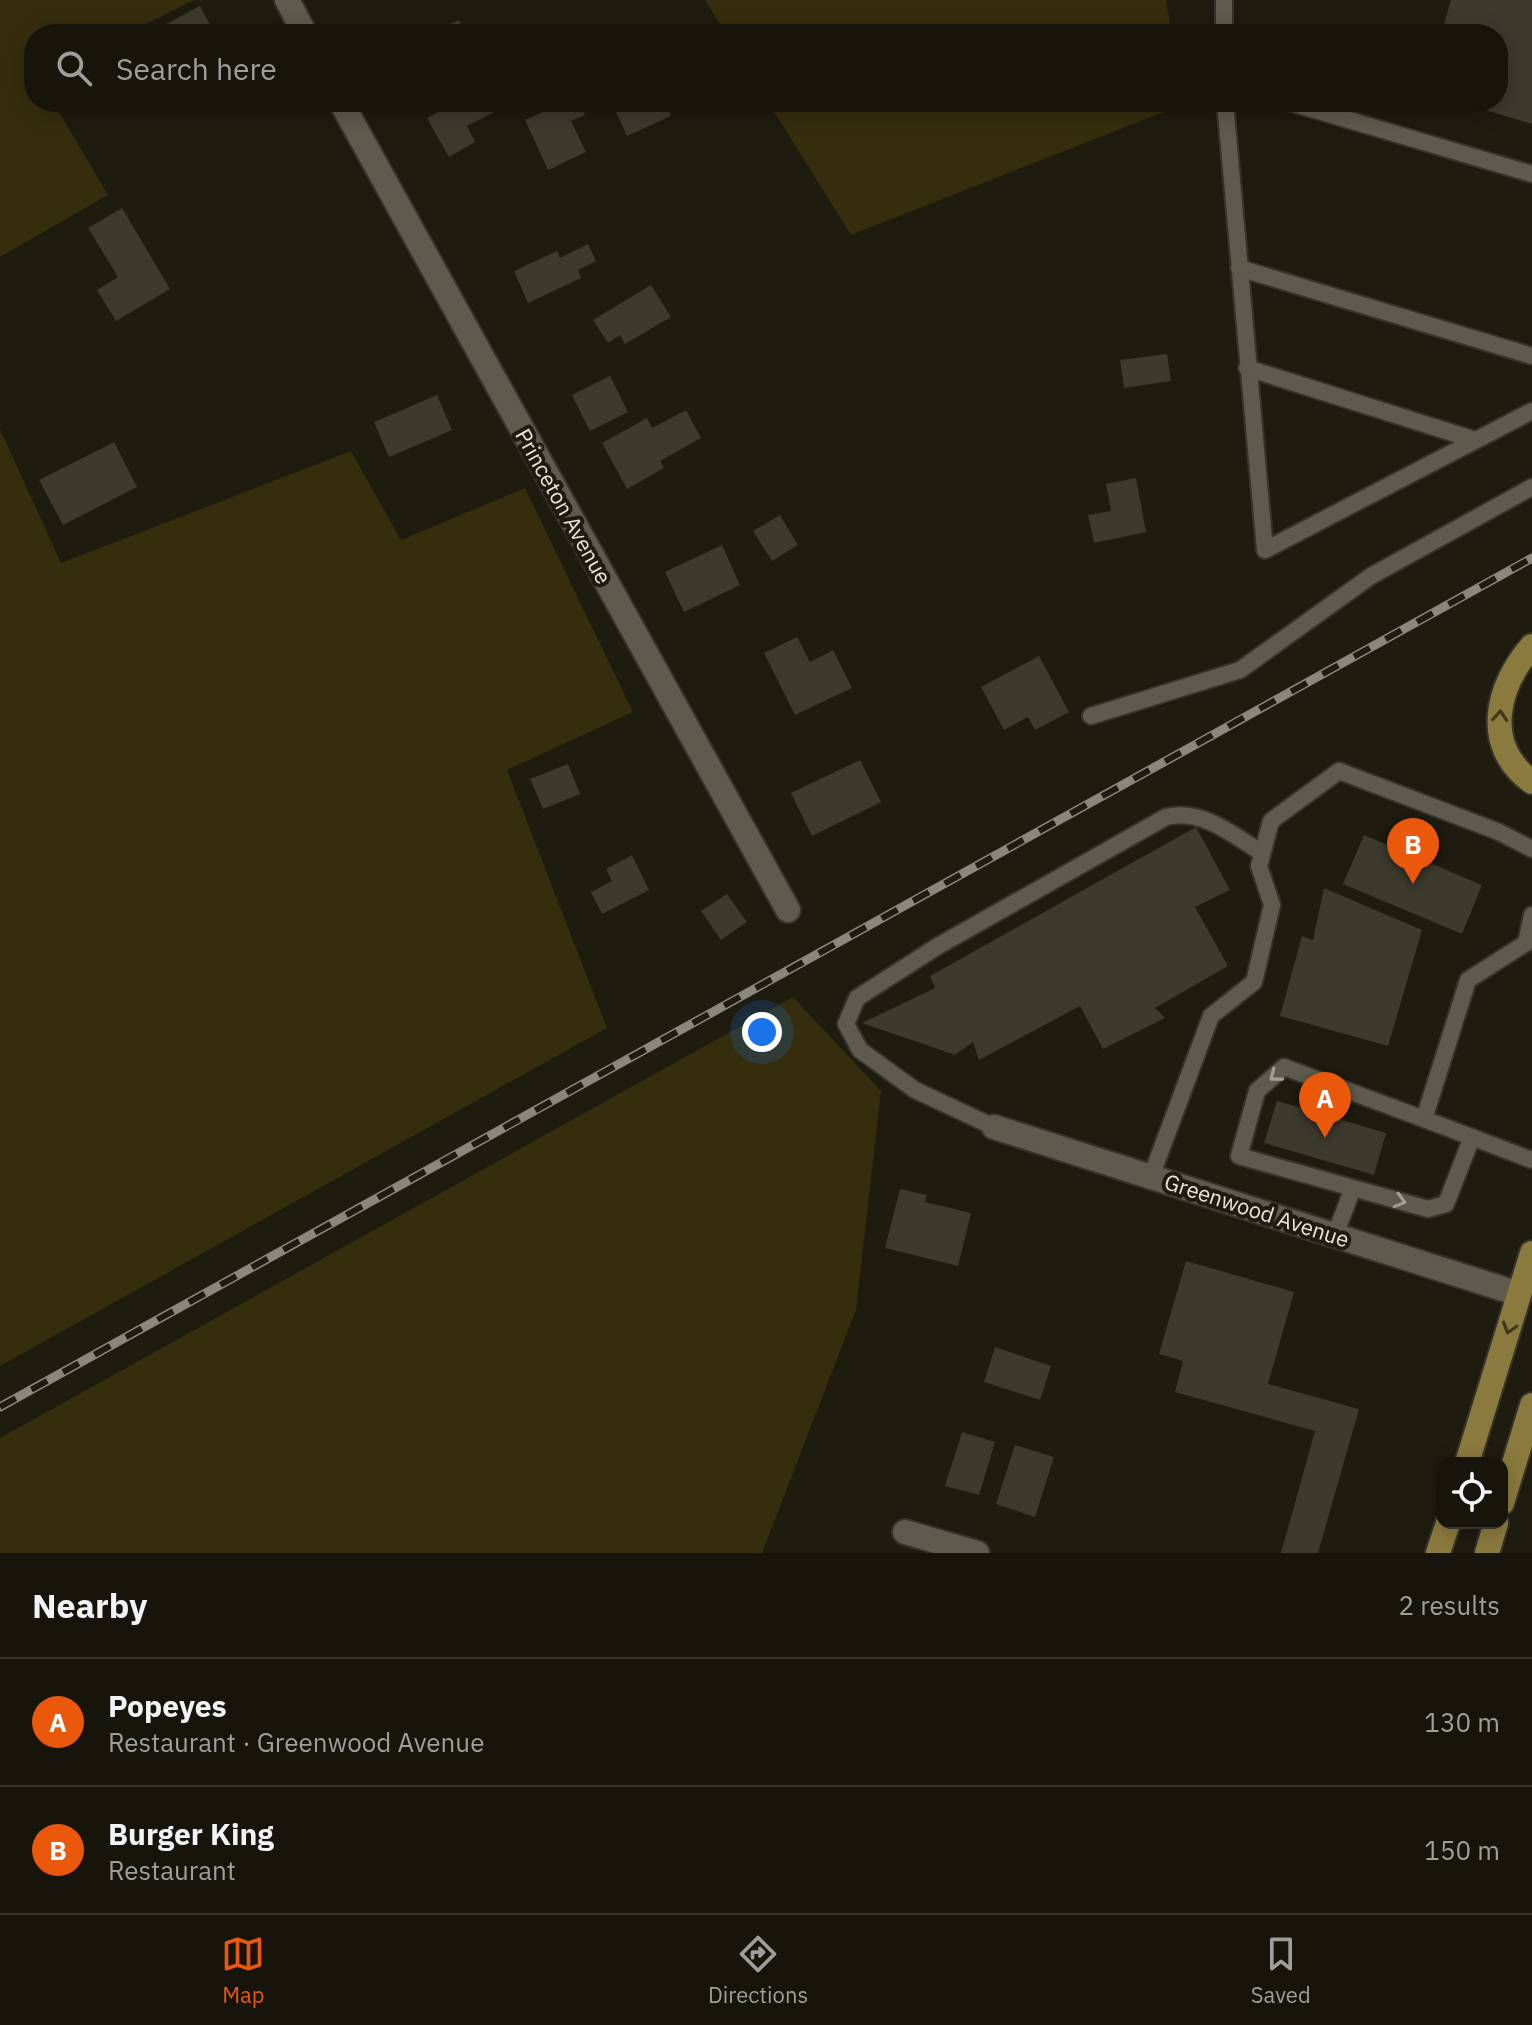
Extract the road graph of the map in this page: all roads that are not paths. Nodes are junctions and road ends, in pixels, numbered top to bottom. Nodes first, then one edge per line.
1 (287, 0) edge
2 (1224, 0) edge
3 (300, 24) edge
4 (1224, 24) edge
5 (347, 112) edge
6 (1226, 112) edge
7 (1322, 112) edge
8 (1532, 174) edge
9 (1239, 268) junction
10 (1532, 356) edge
11 (1247, 368) junction
12 (1532, 411) edge
13 (1475, 440) junction
14 (1532, 487) edge
15 (1532, 646) edge
16 (1091, 716) dead end
17 (1532, 782) edge
18 (1532, 849) edge
19 (1262, 853) junction
20 (788, 910) dead end
21 (1532, 915) edge
22 (1424, 1119) junction
23 (994, 1127) joint
24 (1472, 1137) junction
25 (1532, 1160) edge
26 (1151, 1177) junction
27 (1353, 1188) junction
28 (1335, 1235) junction
29 (1532, 1253) edge
30 (1519, 1294) junction
31 (1532, 1405) edge
32 (1528, 1442) edge
33 (1469, 1457) edge
34 (1508, 1489) edge
35 (1446, 1529) edge
36 (1494, 1529) edge
37 (905, 1532) dead end
38 (977, 1553) edge
39 (1438, 1553) edge
40 (1487, 1553) edge

1 - 3 street
2 - 4 lane
5 - 20 street, Princeton Avenue
6 - 9 lane
7 - 8 lane
9 - 10 lane
9 - 11 lane
11 - 13 lane
11 - 13 lane
12 - 13 lane
14 - 16 lane
17 -> 15 main road
18 - 19 lane
19 - 23 lane
19 - 26 lane
21 - 22 lane
22 - 24 lane
22 -> 27 lane
23 - 26 street, Greenwood Avenue
24 - 25 lane
27 -> 24 lane
26 - 28 street, Greenwood Avenue
27 - 28 lane
28 - 30 street, Greenwood Avenue
29 - 30 main road
30 -> 33 main road
31 - 32 main road
32 - 34 main road
35 - 39 main road
36 - 40 main road
37 - 38 street

